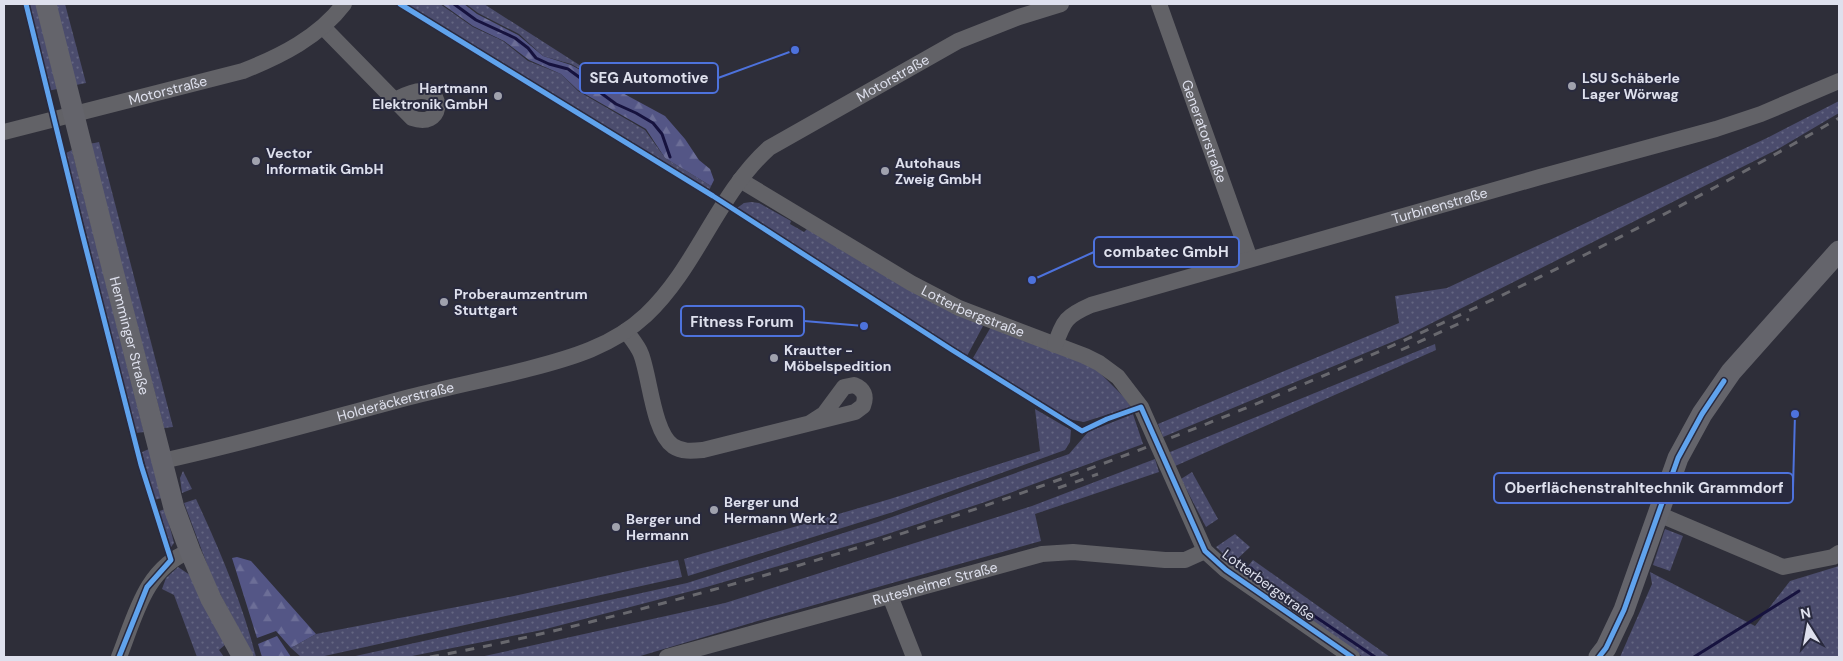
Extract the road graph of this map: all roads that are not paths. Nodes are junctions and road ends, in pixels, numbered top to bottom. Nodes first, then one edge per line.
1 (46, 4) edge
2 (344, 4) edge
3 (1061, 4) edge
4 (1159, 4) edge
5 (1016, 10) edge
6 (323, 27) junction
7 (1839, 81) edge
8 (395, 100) dead end
9 (74, 114) junction
10 (4, 132) edge
11 (740, 180) junction
12 (1839, 251) edge
13 (1250, 259) junction
14 (626, 331) junction
15 (1055, 345) junction
16 (810, 423) dead end
17 (162, 462) junction
18 (1658, 514) junction
19 (190, 551) junction
20 (1205, 551) junction
21 (1839, 553) edge
22 (890, 596) junction
23 (119, 657) edge
24 (243, 657) edge
25 (667, 657) edge
26 (914, 657) edge
27 (1352, 657) edge
28 (1599, 657) edge

1 - 9 main road, Hemminger Straße
2 - 6 street, Motorstraße
3 - 5 street, Motorstraße
4 - 13 street, Generatorstraße
5 - 11 street, Motorstraße
6 - 8 street
6 - 9 street, Motorstraße
7 - 13 street, Turbinenstraße
9 - 10 street, Motorstraße
9 - 17 main road, Hemminger Straße
11 - 14 street, Holderäckerstraße
11 - 15 street, Lotterbergstraße
12 - 18 main road
13 - 15 street, Turbinenstraße
14 - 16 street
14 - 17 street, Holderäckerstraße
15 - 20 street, Lotterbergstraße
17 - 19 main road, Hemminger Straße
18 - 21 street
18 - 28 main road
19 - 23 street
19 - 24 main road, Hemminger Straße
20 - 22 street, Rutesheimer Straße
20 - 27 street, Lotterbergstraße
22 - 25 street, Rutesheimer Straße
22 - 26 street

